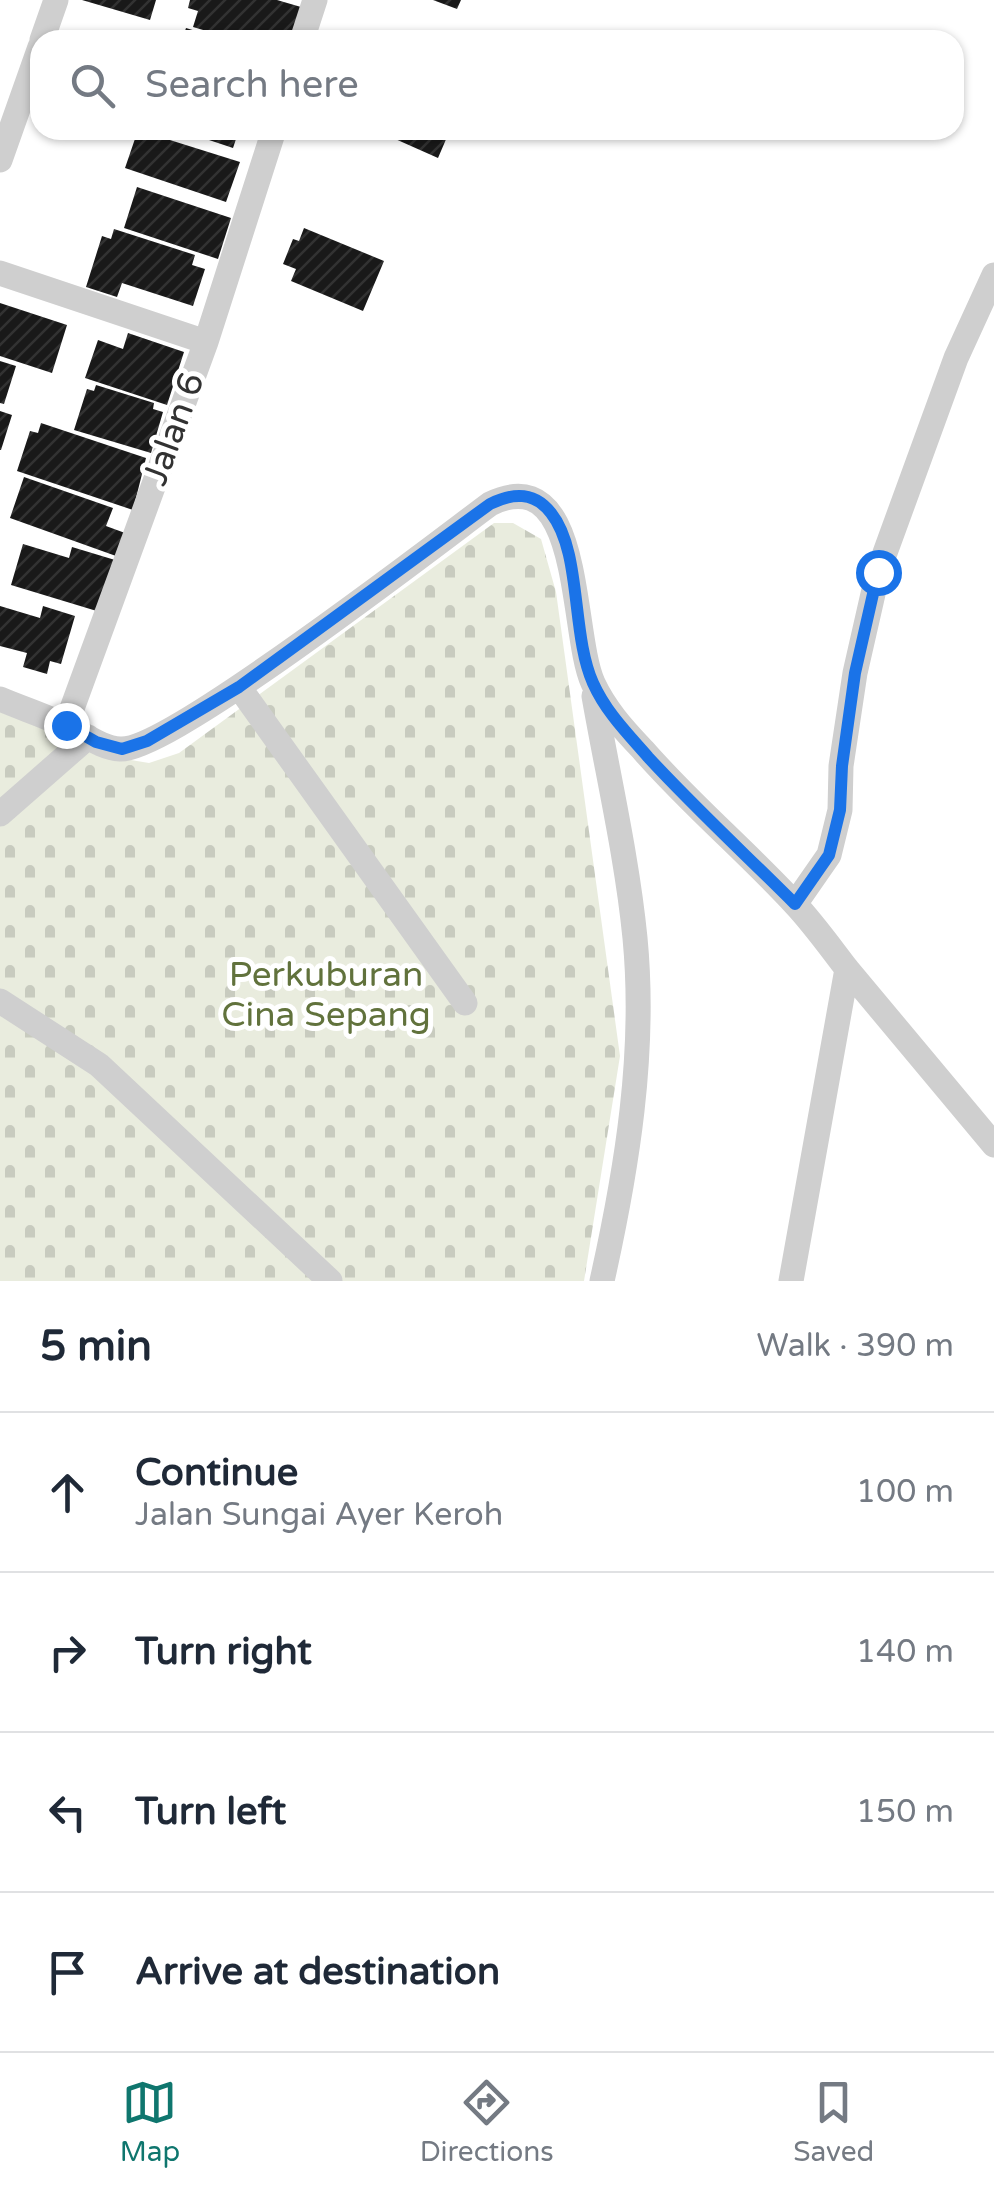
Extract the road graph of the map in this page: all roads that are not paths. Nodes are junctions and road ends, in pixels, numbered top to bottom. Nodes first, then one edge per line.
1 (56, 0) edge
2 (315, 0) edge
3 (46, 30) edge
4 (305, 30) edge
5 (30, 74) edge
6 (271, 140) edge
7 (0, 160) edge
8 (0, 273) edge
9 (994, 274) edge
10 (206, 342) junction
11 (592, 681) junction
12 (239, 687) junction
13 (0, 700) edge
14 (77, 731) junction
15 (0, 814) edge
16 (795, 904) junction
17 (847, 969) junction
18 (0, 1001) edge
19 (465, 1002) dead end
20 (994, 1145) edge
21 (330, 1281) edge
22 (602, 1281) edge
23 (791, 1281) edge

1 - 3 street
2 - 4 street
5 - 7 street
6 - 10 street, Jalan 6
8 - 10 street
9 - 16 street
10 - 14 street, Jalan 6
11 - 12 street
11 - 16 street
11 - 22 street
12 - 14 street
12 - 19 street
13 - 14 street
14 - 15 street
16 - 17 street
17 - 20 street
17 - 23 street
18 - 21 street

